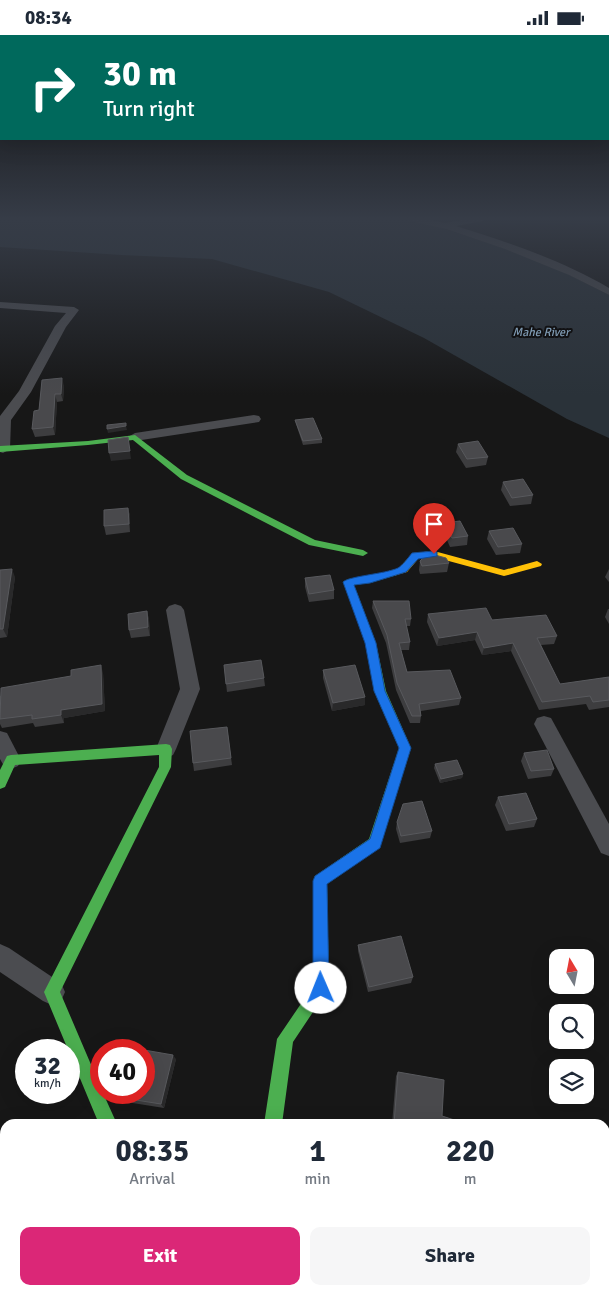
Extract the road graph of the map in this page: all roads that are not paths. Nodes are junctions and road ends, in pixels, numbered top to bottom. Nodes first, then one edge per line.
1 (584, 278) edge
2 (609, 292) edge
3 (0, 305) edge
4 (254, 419) dead end
5 (135, 437) junction
6 (1, 449) edge
7 (363, 553) dead end
8 (537, 564) dead end
9 (175, 610) dead end
10 (544, 724) dead end
11 (0, 739) edge
12 (166, 749) junction
13 (11, 760) junction
14 (0, 783) edge
15 (609, 846) edge
16 (0, 957) edge
17 (52, 992) junction
18 (105, 1119) edge
19 (274, 1119) edge

1 - 2 street
3 - 6 street
4 - 5 street
5 - 6 street
5 - 7 street
8 - 19 street
9 - 12 street
10 - 15 street
11 - 13 street
12 - 13 street
12 - 17 street
13 - 14 street
16 - 17 street
17 - 18 street

